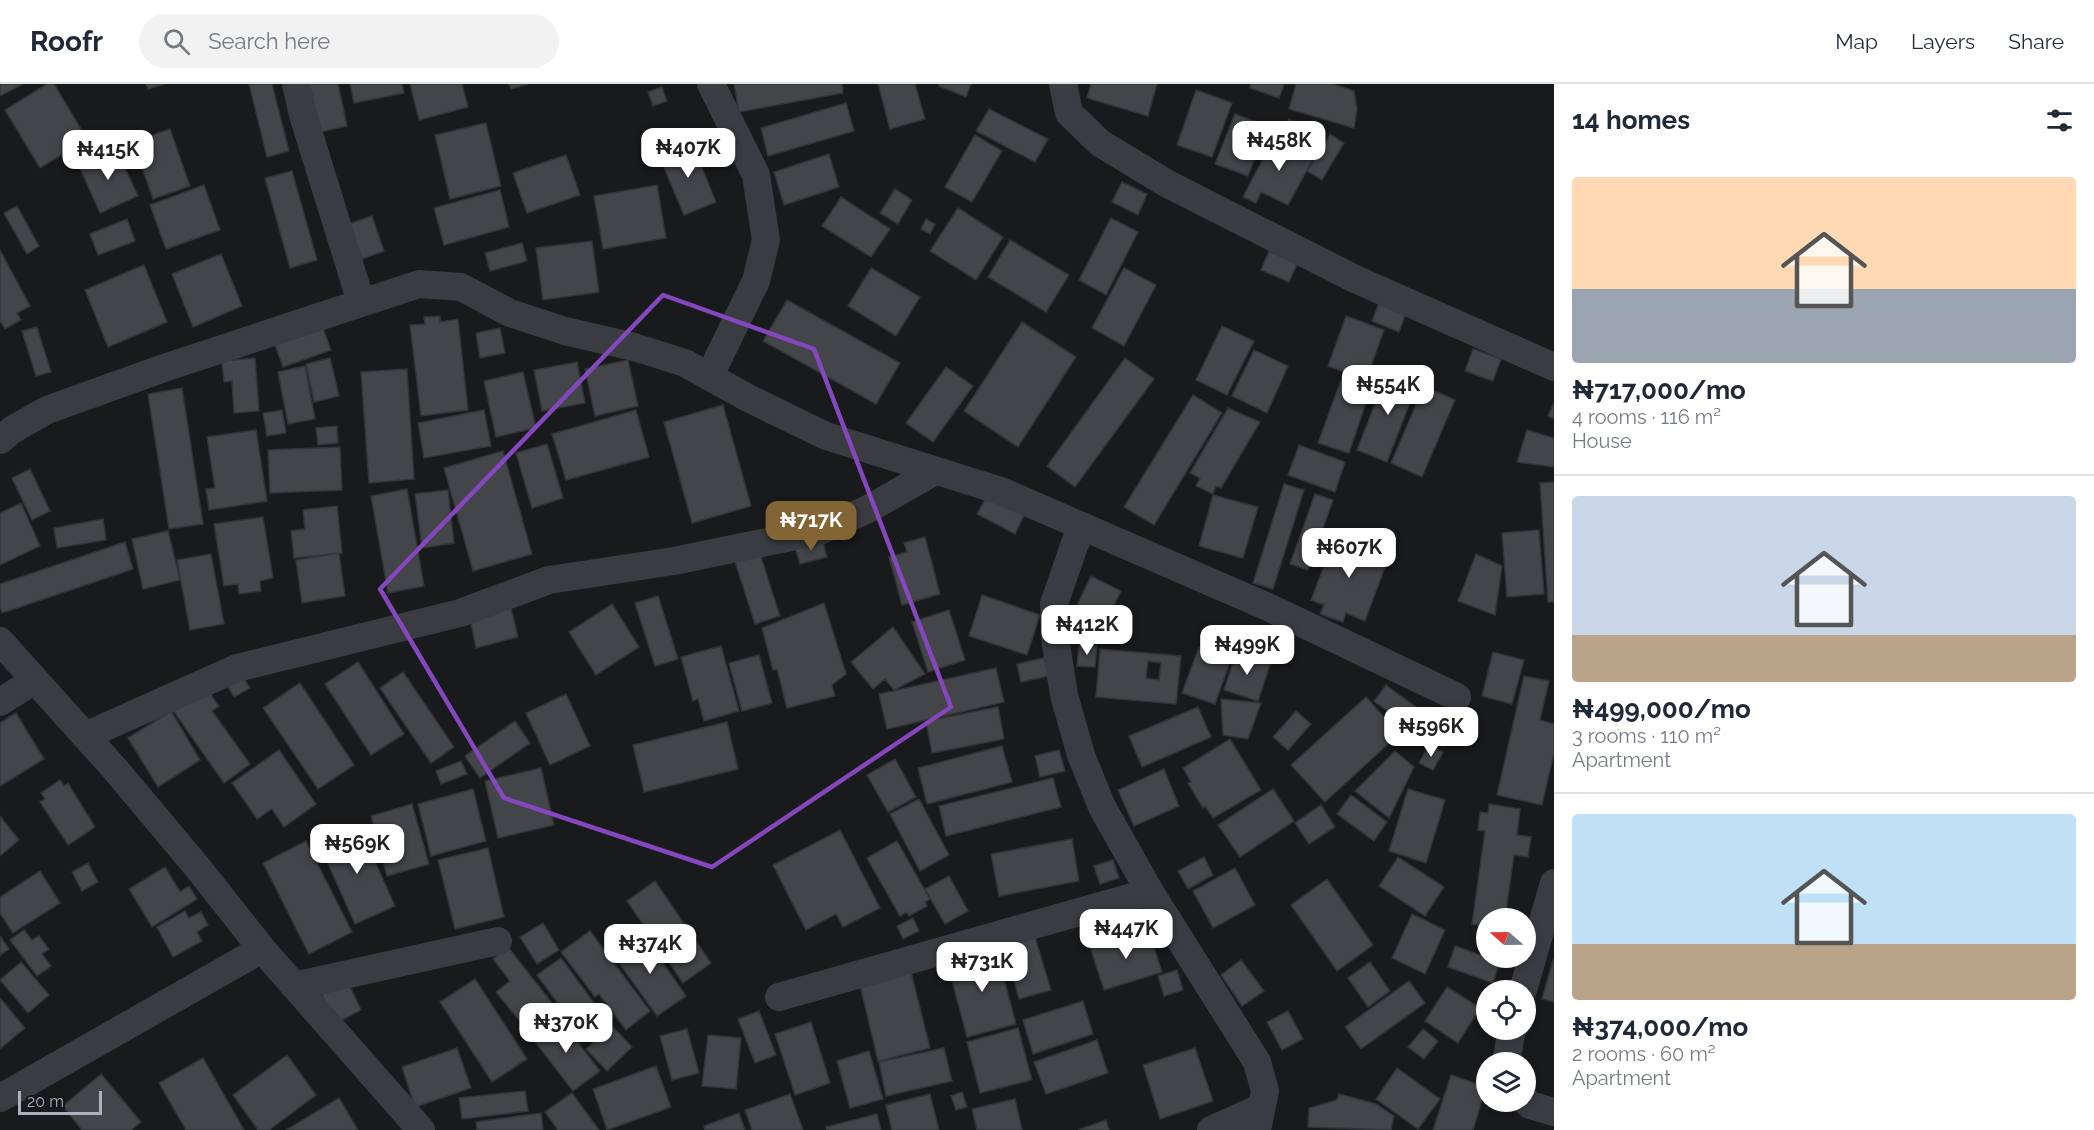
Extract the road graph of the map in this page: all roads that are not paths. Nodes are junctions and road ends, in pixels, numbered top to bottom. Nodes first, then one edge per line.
1 (296, 84) edge
2 (711, 84) edge
3 (1063, 84) edge
4 (361, 302) junction
5 (1554, 367) edge
6 (710, 377) junction
7 (0, 440) edge
8 (935, 471) junction
9 (1085, 527) junction
10 (0, 641) edge
11 (35, 680) junction
12 (1457, 697) dead end
13 (0, 702) edge
14 (85, 736) junction
15 (1554, 884) edge
16 (1150, 892) junction
17 (498, 941) dead end
18 (262, 949) junction
19 (1526, 980) edge
20 (294, 986) junction
21 (779, 997) dead end
22 (0, 1098) edge
23 (1536, 1107) edge
24 (1554, 1112) edge
25 (1259, 1119) edge
26 (421, 1130) edge
27 (1211, 1130) edge

1 - 4 street
2 - 6 street
3 - 5 street
4 - 6 street
4 - 7 street
6 - 8 street
8 - 9 street
8 - 14 street
9 - 12 street
9 - 16 street
10 - 11 street
11 - 13 street
11 - 14 street
14 - 18 street
15 - 19 street
16 - 21 street
16 - 25 street
17 - 20 street
18 - 20 street
18 - 22 street
20 - 26 street
23 - 24 street
25 - 27 street

